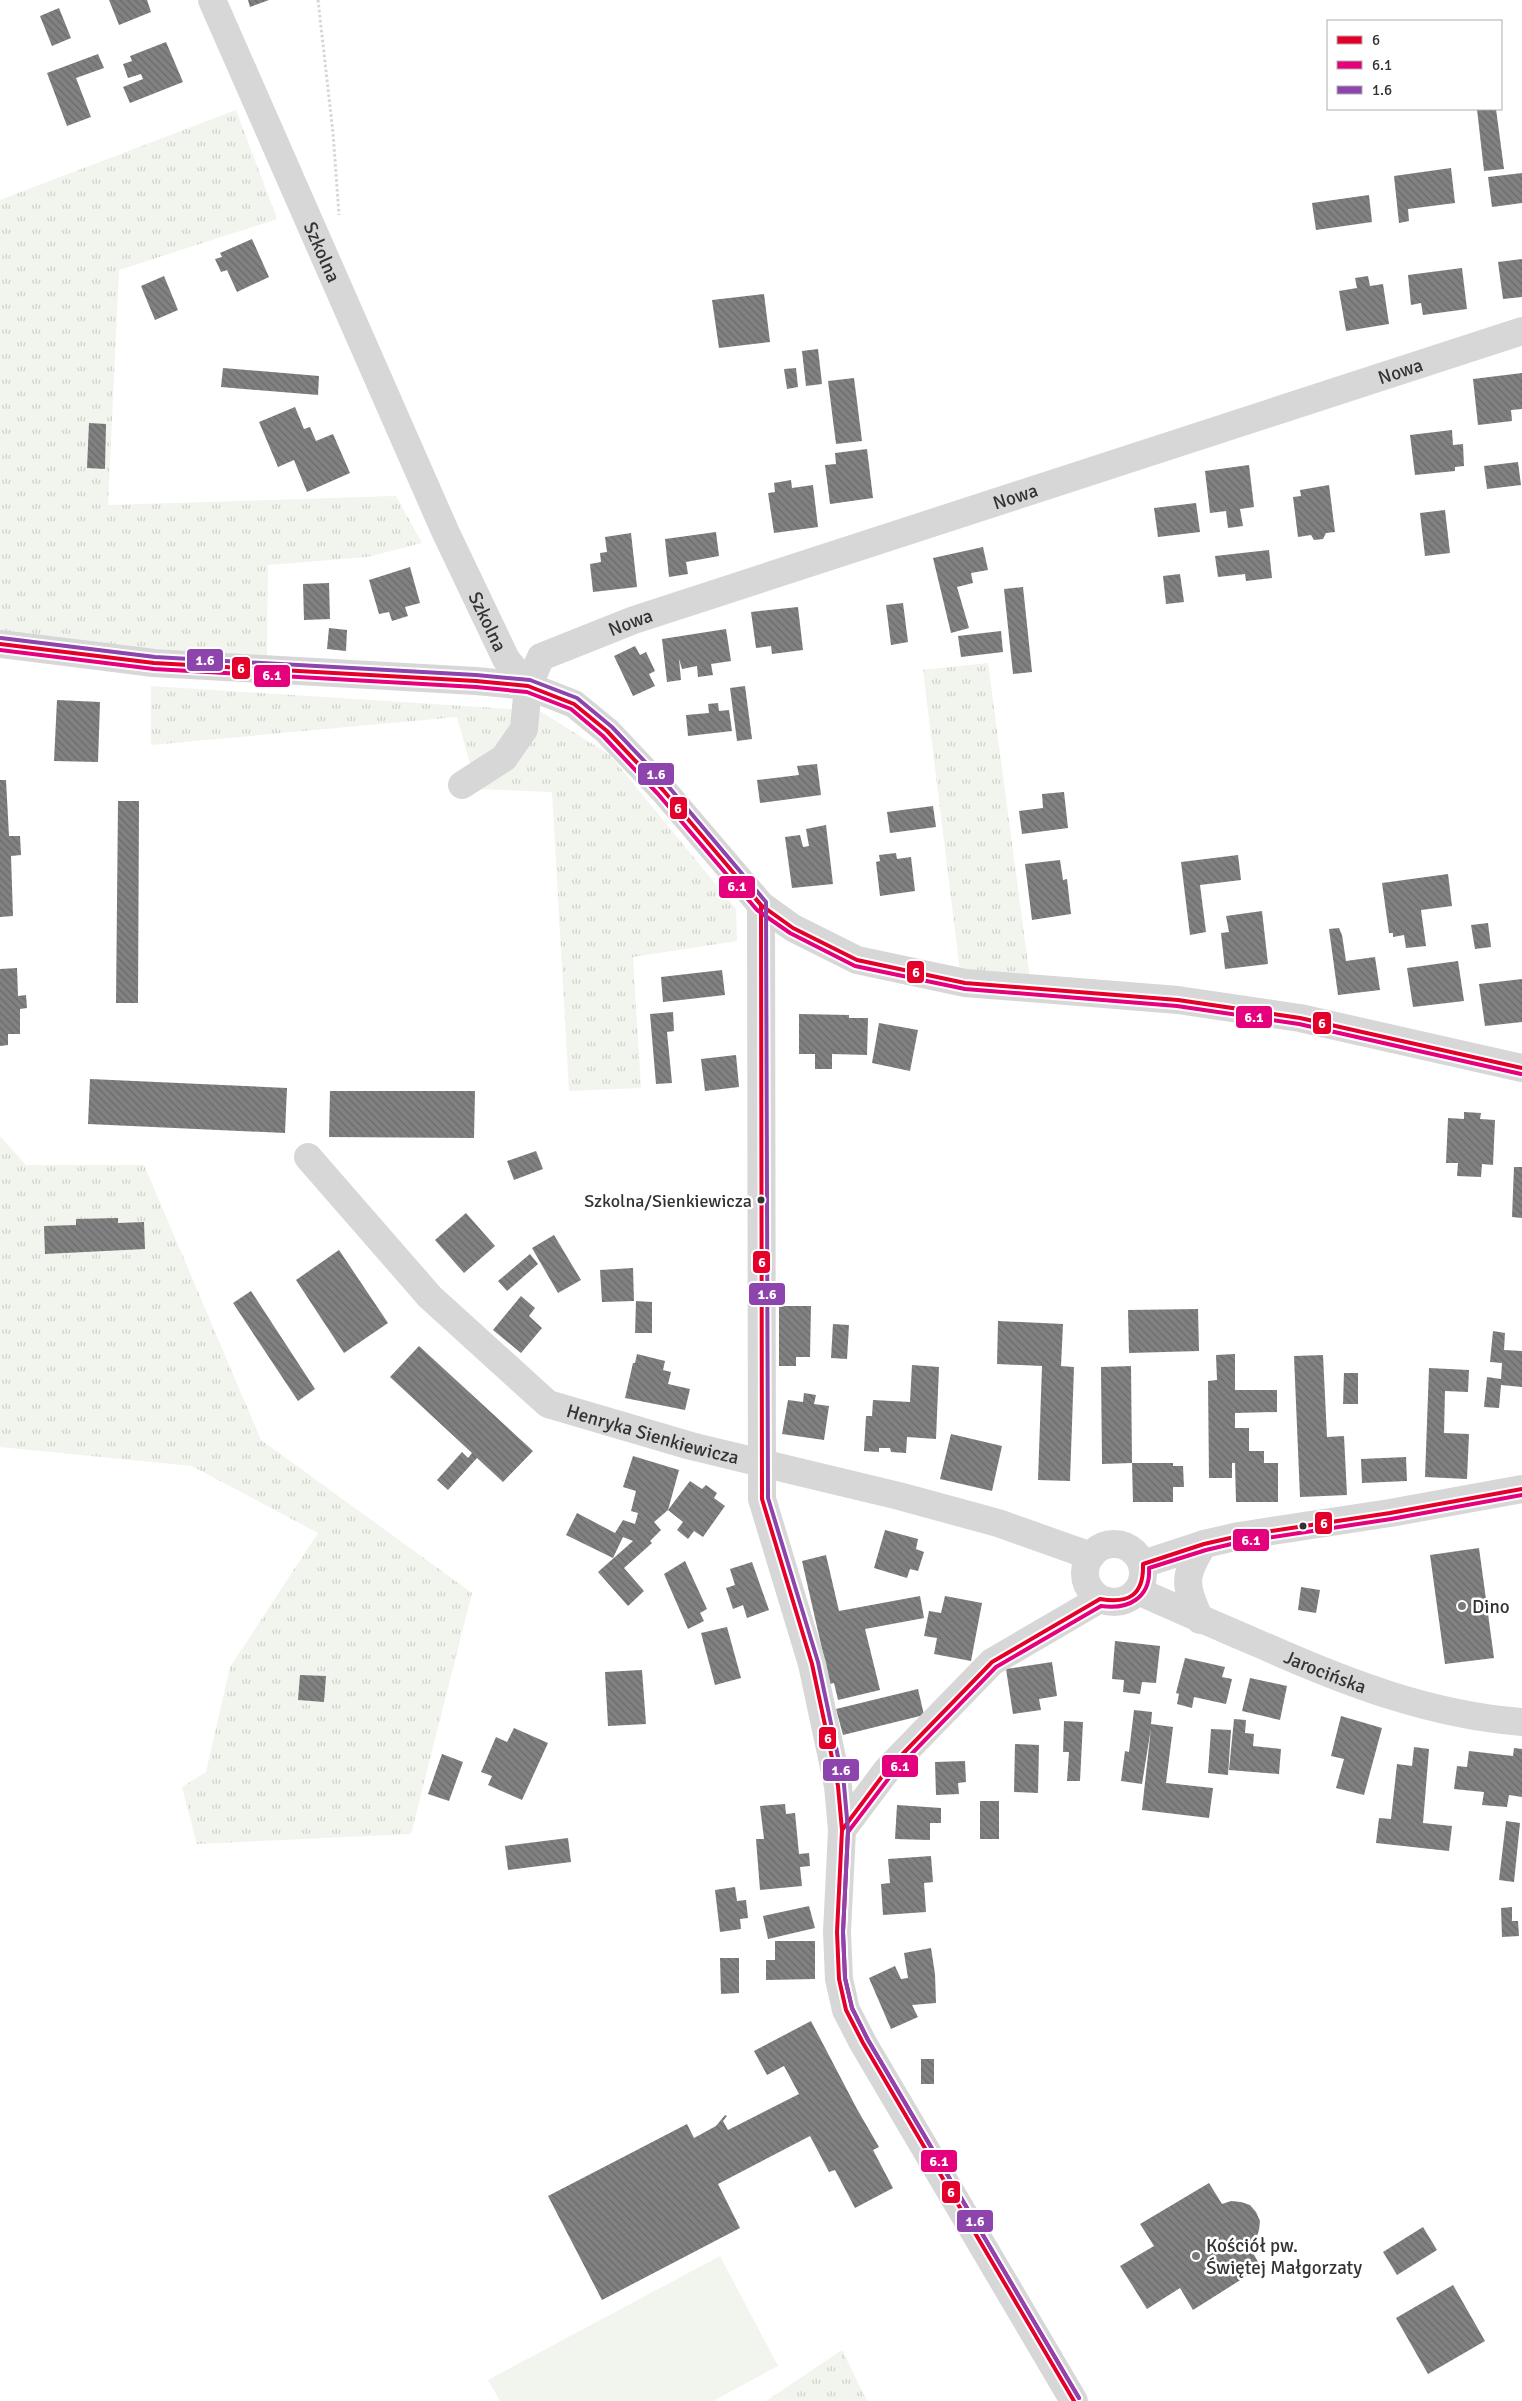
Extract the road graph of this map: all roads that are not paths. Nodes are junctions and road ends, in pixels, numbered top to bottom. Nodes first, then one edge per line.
1 (212, 0) edge
2 (1522, 331) edge
3 (0, 644) edge
4 (528, 686) junction
5 (462, 784) dead end
6 (761, 904) junction
7 (1522, 1068) edge
8 (308, 1157) dead end
9 (761, 1464) junction
10 (1522, 1488) edge
11 (1204, 1544) junction
12 (1090, 1556) junction
13 (1142, 1564) junction
14 (1138, 1591) junction
15 (1100, 1599) junction
16 (1200, 1620) junction
17 (1522, 1722) edge
18 (842, 1830) junction
19 (1074, 2401) edge

1 - 4 street, Szkolna
2 - 4 street, Nowa
3 - 4 street
4 - 5 street, Nowa
4 - 6 street, Szkolna
6 - 7 street, Szkolna
6 - 9 street
8 - 9 street, Henryka Sienkiewicza
9 - 12 street, Henryka Sienkiewicza
9 - 18 street
10 - 11 street
11 - 13 street
11 - 16 street
12 - 13 street
12 - 15 street
13 - 14 street
14 - 15 street
14 - 16 street, Jarocińska
15 - 18 street
16 - 17 street, Jarocińska
18 - 19 street

